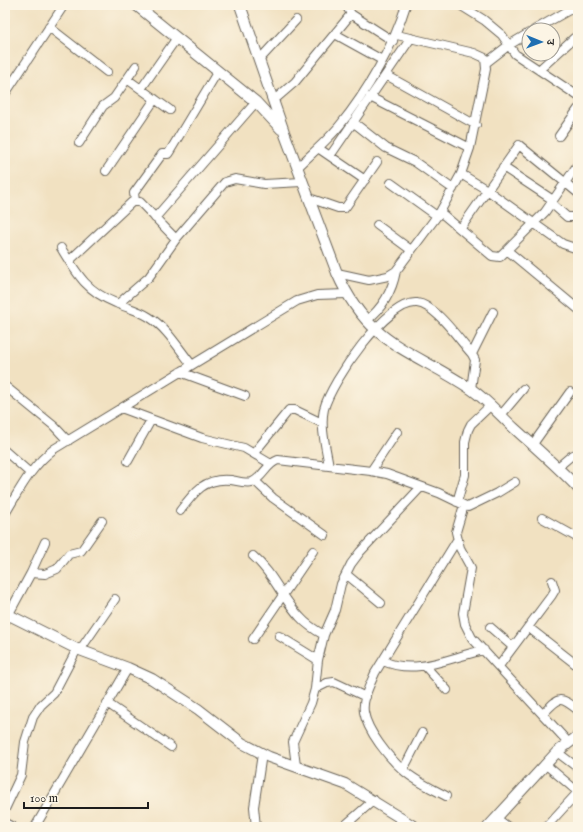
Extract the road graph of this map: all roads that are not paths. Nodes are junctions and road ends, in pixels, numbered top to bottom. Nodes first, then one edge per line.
1 (64, 5) edge
2 (240, 5) edge
3 (406, 5) edge
4 (460, 5) edge
5 (578, 5) edge
6 (138, 6) edge
7 (349, 8) edge
8 (296, 20) dead end
9 (548, 22) edge
10 (49, 27) junction
11 (335, 34) junction
12 (395, 38) junction
13 (411, 38) junction
14 (521, 38) edge
15 (574, 38) dead end
16 (176, 39) junction
17 (509, 45) junction
18 (259, 60) junction
19 (382, 60) junction
20 (486, 62) junction
21 (136, 66) dead end
22 (539, 70) junction
23 (218, 71) junction
24 (107, 72) dead end
25 (386, 75) junction
26 (127, 79) junction
27 (141, 89) junction
28 (5, 94) edge
29 (578, 96) edge
30 (370, 97) junction
31 (155, 100) junction
32 (273, 101) junction
33 (256, 102) junction
34 (578, 109) edge
35 (170, 110) dead end
36 (353, 122) junction
37 (476, 125) junction
38 (284, 132) junction
39 (559, 136) dead end
40 (79, 143) dead end
41 (318, 148) junction
42 (470, 148) junction
43 (330, 156) junction
44 (378, 162) dead end
45 (578, 164) edge
46 (503, 167) junction
47 (297, 168) junction
48 (106, 171) dead end
49 (461, 174) junction
50 (365, 180) junction
51 (565, 181) junction
52 (302, 182) junction
53 (391, 183) dead end
54 (453, 189) junction
55 (487, 190) junction
56 (578, 193) edge
57 (309, 198) junction
58 (135, 201) junction
59 (552, 201) junction
60 (439, 214) junction
61 (578, 217) edge
62 (155, 218) junction
63 (536, 223) junction
64 (377, 225) dead end
65 (461, 228) junction
66 (176, 239) junction
67 (61, 248) dead end
68 (578, 249) edge
69 (412, 250) junction
70 (508, 251) junction
71 (69, 261) junction
72 (396, 271) junction
73 (337, 273) junction
74 (346, 294) junction
75 (118, 304) junction
76 (578, 310) edge
77 (493, 312) dead end
78 (366, 321) junction
79 (374, 330) junction
80 (472, 354) junction
81 (192, 365) junction
82 (180, 372) junction
83 (5, 386) edge
84 (471, 389) junction
85 (523, 389) dead end
86 (570, 392) dead end
87 (245, 396) dead end
88 (491, 405) junction
89 (121, 408) junction
90 (501, 415) junction
91 (151, 420) junction
92 (322, 423) junction
93 (397, 432) dead end
94 (68, 441) junction
95 (533, 444) junction
96 (5, 451) edge
97 (254, 453) junction
98 (578, 453) edge
99 (128, 461) dead end
100 (271, 464) junction
101 (328, 466) junction
102 (558, 467) junction
103 (371, 471) junction
104 (30, 472) junction
105 (255, 481) junction
106 (515, 482) dead end
107 (421, 487) junction
108 (578, 488) edge
109 (460, 503) junction
110 (180, 511) dead end
111 (5, 514) edge
112 (542, 518) dead end
113 (102, 521) dead end
114 (325, 535) dead end
115 (578, 538) edge
116 (457, 540) junction
117 (45, 542) dead end
118 (313, 551) dead end
119 (253, 556) dead end
120 (31, 573) junction
121 (346, 574) junction
122 (552, 581) dead end
123 (282, 594) junction
124 (115, 599) dead end
125 (381, 603) dead end
126 (6, 616) edge
127 (490, 627) dead end
128 (528, 627) junction
129 (324, 635) junction
130 (279, 636) dead end
131 (253, 638) dead end
132 (513, 647) junction
133 (78, 650) junction
134 (484, 650) junction
135 (318, 660) junction
136 (383, 661) junction
137 (425, 666) junction
138 (499, 666) junction
139 (578, 666) edge
140 (128, 668) junction
141 (315, 689) junction
142 (448, 690) dead end
143 (366, 698) junction
144 (107, 703) junction
145 (578, 710) edge
146 (543, 714) junction
147 (422, 733) dead end
148 (578, 736) edge
149 (568, 742) junction
150 (171, 747) dead end
151 (557, 752) junction
152 (262, 754) junction
153 (545, 764) junction
154 (296, 766) junction
155 (578, 768) edge
156 (403, 770) junction
157 (578, 792) edge
158 (446, 796) dead end
159 (374, 800) junction
160 (5, 809) edge
161 (496, 818) junction
162 (5, 823) edge
163 (13, 827) edge
164 (35, 827) edge
165 (256, 827) edge
166 (343, 827) edge
167 (414, 827) edge
168 (488, 827) edge
169 (508, 827) edge
170 (546, 827) edge

1 - 10 street
2 - 18 street
3 - 12 street
4 - 17 street
5 - 9 street
6 - 16 street
7 - 11 street
7 - 12 street
8 - 18 street
10 - 24 street
10 - 28 street
11 - 19 street
11 - 32 street
12 - 13 street
12 - 19 street
13 - 20 street
13 - 25 street
14 - 17 street
15 - 22 street
16 - 23 street
16 - 27 street
17 - 20 street
17 - 22 street
18 - 32 street
19 - 41 street
20 - 37 street
21 - 26 street
22 - 29 street
23 - 33 street
23 - 58 street
25 - 30 street
25 - 37 street
26 - 27 street
26 - 40 street
27 - 31 street
30 - 36 street
30 - 42 street
31 - 35 street
31 - 48 street
32 - 38 street
33 - 38 street
33 - 62 street
34 - 39 street
36 - 43 street
36 - 54 street
37 - 42 street
38 - 47 street
41 - 43 street
41 - 47 street
42 - 49 street
43 - 50 street
44 - 50 street
45 - 51 street
46 - 51 street
46 - 55 street
46 - 59 street
47 - 52 street
49 - 54 street
49 - 55 street
50 - 57 street
51 - 56 street
51 - 59 street
52 - 57 street
52 - 66 street
53 - 60 street
54 - 60 street
55 - 63 street
55 - 65 street
57 - 73 street
58 - 62 street
58 - 71 street
59 - 61 street
59 - 63 street
60 - 65 street
60 - 69 street
62 - 66 street
63 - 68 street
63 - 70 street
64 - 69 street
65 - 70 street
66 - 75 street
67 - 71 street
69 - 72 street
70 - 76 street
71 - 75 street
72 - 73 street
72 - 78 street
73 - 74 street
74 - 78 street
74 - 81 street
75 - 81 street
77 - 80 street
78 - 79 street
79 - 80 street
79 - 84 street
79 - 92 street
80 - 84 street
81 - 82 street
82 - 87 street
82 - 89 street
83 - 94 street
84 - 88 street
85 - 90 street
86 - 95 street
88 - 90 street
88 - 109 street
89 - 91 street
89 - 94 street
90 - 95 street
91 - 97 street
91 - 99 street
92 - 97 street
92 - 101 street
93 - 103 street
94 - 104 street
95 - 102 street
96 - 104 street
97 - 100 street
98 - 102 street
100 - 101 street
100 - 105 street
101 - 103 street
102 - 108 street
103 - 107 street
104 - 111 street
105 - 110 street
105 - 114 street
106 - 109 street
107 - 109 street
107 - 121 street
109 - 116 street
112 - 115 street
113 - 120 street
116 - 134 street
116 - 136 street
117 - 120 street
118 - 123 street
119 - 123 street
120 - 126 street
121 - 125 street
121 - 129 street
122 - 128 street
123 - 129 street
123 - 131 street
124 - 133 street
126 - 133 street
127 - 132 street
128 - 132 street
128 - 139 street
129 - 135 street
130 - 135 street
132 - 138 street
133 - 140 street
133 - 160 street
134 - 137 street
134 - 138 street
135 - 141 street
136 - 137 street
136 - 143 street
137 - 142 street
138 - 146 street
140 - 144 street
140 - 152 street
141 - 143 street
141 - 154 street
143 - 156 street
144 - 150 street
144 - 164 street
145 - 146 street
146 - 149 street
147 - 156 street
148 - 149 street
149 - 151 street
151 - 153 street
151 - 155 street
152 - 154 street
152 - 165 street
153 - 157 street
153 - 161 street
154 - 159 street
156 - 158 street
157 - 170 street
159 - 166 street
159 - 167 street
161 - 168 street
161 - 169 street
162 - 163 street

